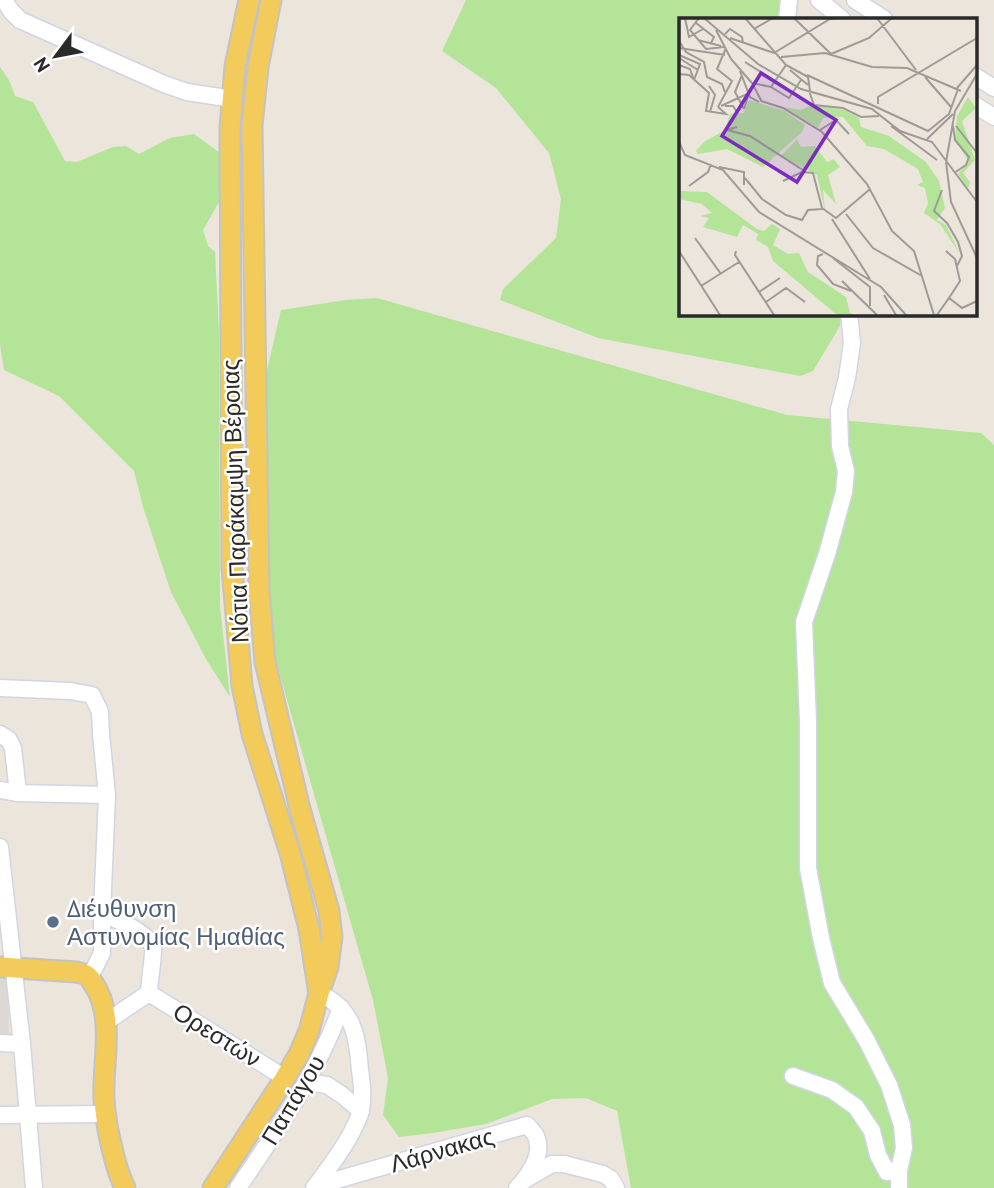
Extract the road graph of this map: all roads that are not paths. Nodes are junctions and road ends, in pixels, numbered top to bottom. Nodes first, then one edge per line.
1 (4, 0) edge
2 (249, 0) edge
3 (271, 0) edge
4 (789, 0) edge
5 (819, 0) edge
6 (855, 0) edge
7 (787, 18) edge
8 (841, 18) edge
9 (882, 18) edge
10 (976, 77) edge
11 (994, 88) edge
12 (233, 99) junction
13 (976, 106) edge
14 (994, 117) edge
15 (849, 315) edge
16 (0, 688) edge
17 (0, 734) edge
18 (0, 790) edge
19 (18, 793) junction
20 (107, 795) junction
21 (0, 847) edge
22 (102, 914) junction
23 (6, 967) edge
24 (88, 975) junction
25 (149, 993) junction
26 (319, 993) junction
27 (341, 1008) junction
28 (106, 1021) junction
29 (0, 1043) edge
30 (22, 1044) junction
31 (793, 1076) dead end
32 (285, 1078) junction
33 (307, 1082) junction
34 (361, 1111) junction
35 (28, 1114) junction
36 (106, 1114) junction
37 (0, 1115) edge
38 (899, 1170) junction
39 (520, 1184) edge
40 (316, 1187) edge
41 (34, 1188) edge
42 (125, 1188) edge
43 (213, 1188) edge
44 (238, 1188) edge
45 (616, 1188) edge
46 (900, 1188) edge

1 - 12 street
2 - 12 main road, Νότια Παράκαμψη Βέροιας
3 - 26 main road, Νότια Παράκαμψη Βέροιας
4 - 7 street
5 - 8 street
6 - 9 street
10 - 11 street
12 - 26 main road, Νότια Παράκαμψη Βέροιας
13 - 14 street
15 - 38 street
16 - 20 street
17 - 19 street
18 - 19 street
19 - 20 street
20 - 22 street
21 - 23 street
22 - 24 street
22 - 25 street
23 - 24 main road
23 - 30 street
24 - 28 main road
25 - 28 street
25 - 32 street, Ορεστών
26 - 27 street
26 - 32 main road, Νότια Παράκαμψη Βέροιας
27 - 33 street, Παπάγου
27 - 34 street
28 - 36 main road
29 - 30 street
30 - 35 street
31 - 38 street
32 - 43 main road, Νότια Παράκαμψη Βέροιας
33 - 34 street
33 - 44 street, Παπάγου
34 - 40 street
35 - 36 street
35 - 37 street
35 - 41 street
36 - 42 main road
38 - 46 street
39 - 40 street, Λάρνακας
39 - 45 street

